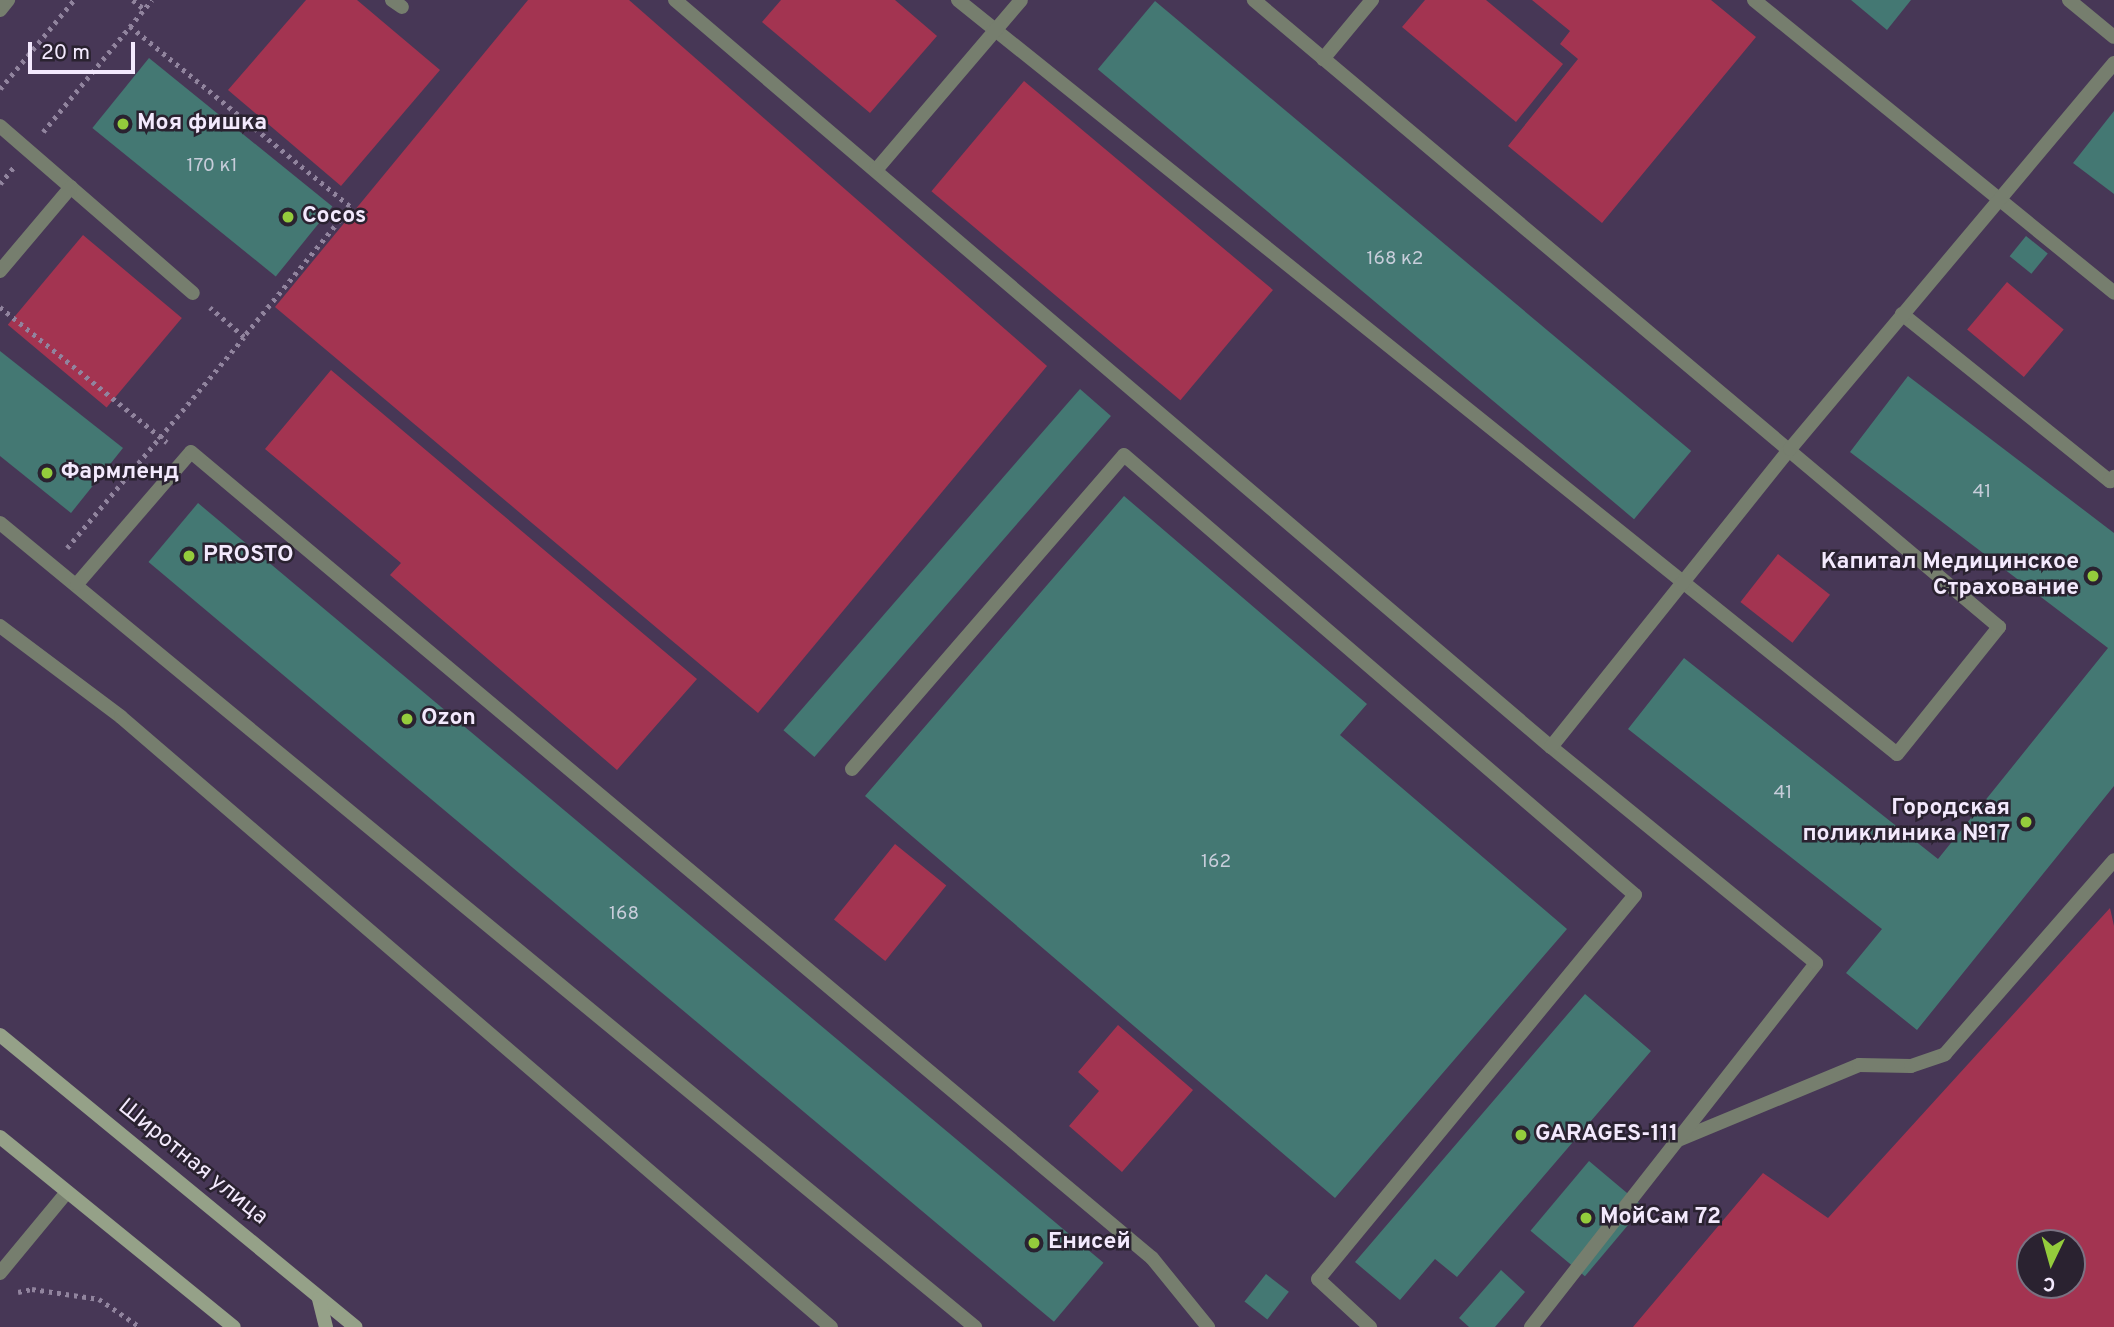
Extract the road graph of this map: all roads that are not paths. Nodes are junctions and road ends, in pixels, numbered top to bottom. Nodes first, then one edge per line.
1 (8, 0) edge
2 (675, 0) edge
3 (958, 0) edge
4 (1021, 0) edge
5 (1254, 0) edge
6 (1372, 0) edge
7 (1754, 0) edge
8 (2069, 0) edge
9 (0, 10) edge
10 (997, 31) junction
11 (2114, 37) edge
12 (1323, 59) junction
13 (2114, 63) edge
14 (0, 126) edge
15 (876, 170) junction
16 (71, 187) junction
17 (1996, 199) junction
18 (0, 271) edge
19 (193, 293) road end
20 (2114, 293) edge
21 (1902, 314) junction
22 (1790, 449) junction
23 (2114, 477) edge
24 (0, 523) edge
25 (77, 584) junction
26 (1683, 584) junction
27 (0, 626) edge
28 (1551, 747) junction
29 (852, 769) dead end
30 (2114, 860) edge
31 (0, 1035) edge
32 (0, 1137) edge
33 (1678, 1140) junction
34 (67, 1192) junction
35 (0, 1273) edge
36 (316, 1294) junction
37 (234, 1327) edge
38 (326, 1327) edge
39 (356, 1327) edge
40 (831, 1327) edge
41 (975, 1327) edge
42 (1208, 1327) edge
43 (1370, 1327) edge
44 (1531, 1327) edge

1 - 9 lane
2 - 15 lane
3 - 10 lane
4 - 10 lane
5 - 12 lane
6 - 12 lane
7 - 17 lane
8 - 11 lane
10 - 15 lane
10 - 26 lane
12 - 22 lane
13 - 17 lane
14 - 16 lane
15 - 28 lane
16 - 18 lane
16 - 19 lane
17 - 20 lane
17 - 21 lane
21 - 22 lane
21 - 23 lane
22 - 26 lane
22 - 26 lane
24 - 25 lane
25 - 41 lane
25 - 42 lane
26 - 28 lane
27 - 40 lane
28 - 33 lane
29 - 43 lane
30 - 33 lane
31 - 36 main road, Широтная улица
32 - 34 main road
33 - 44 lane
34 - 35 lane
34 - 37 main road
36 - 38 main road
36 - 39 main road, Широтная улица

